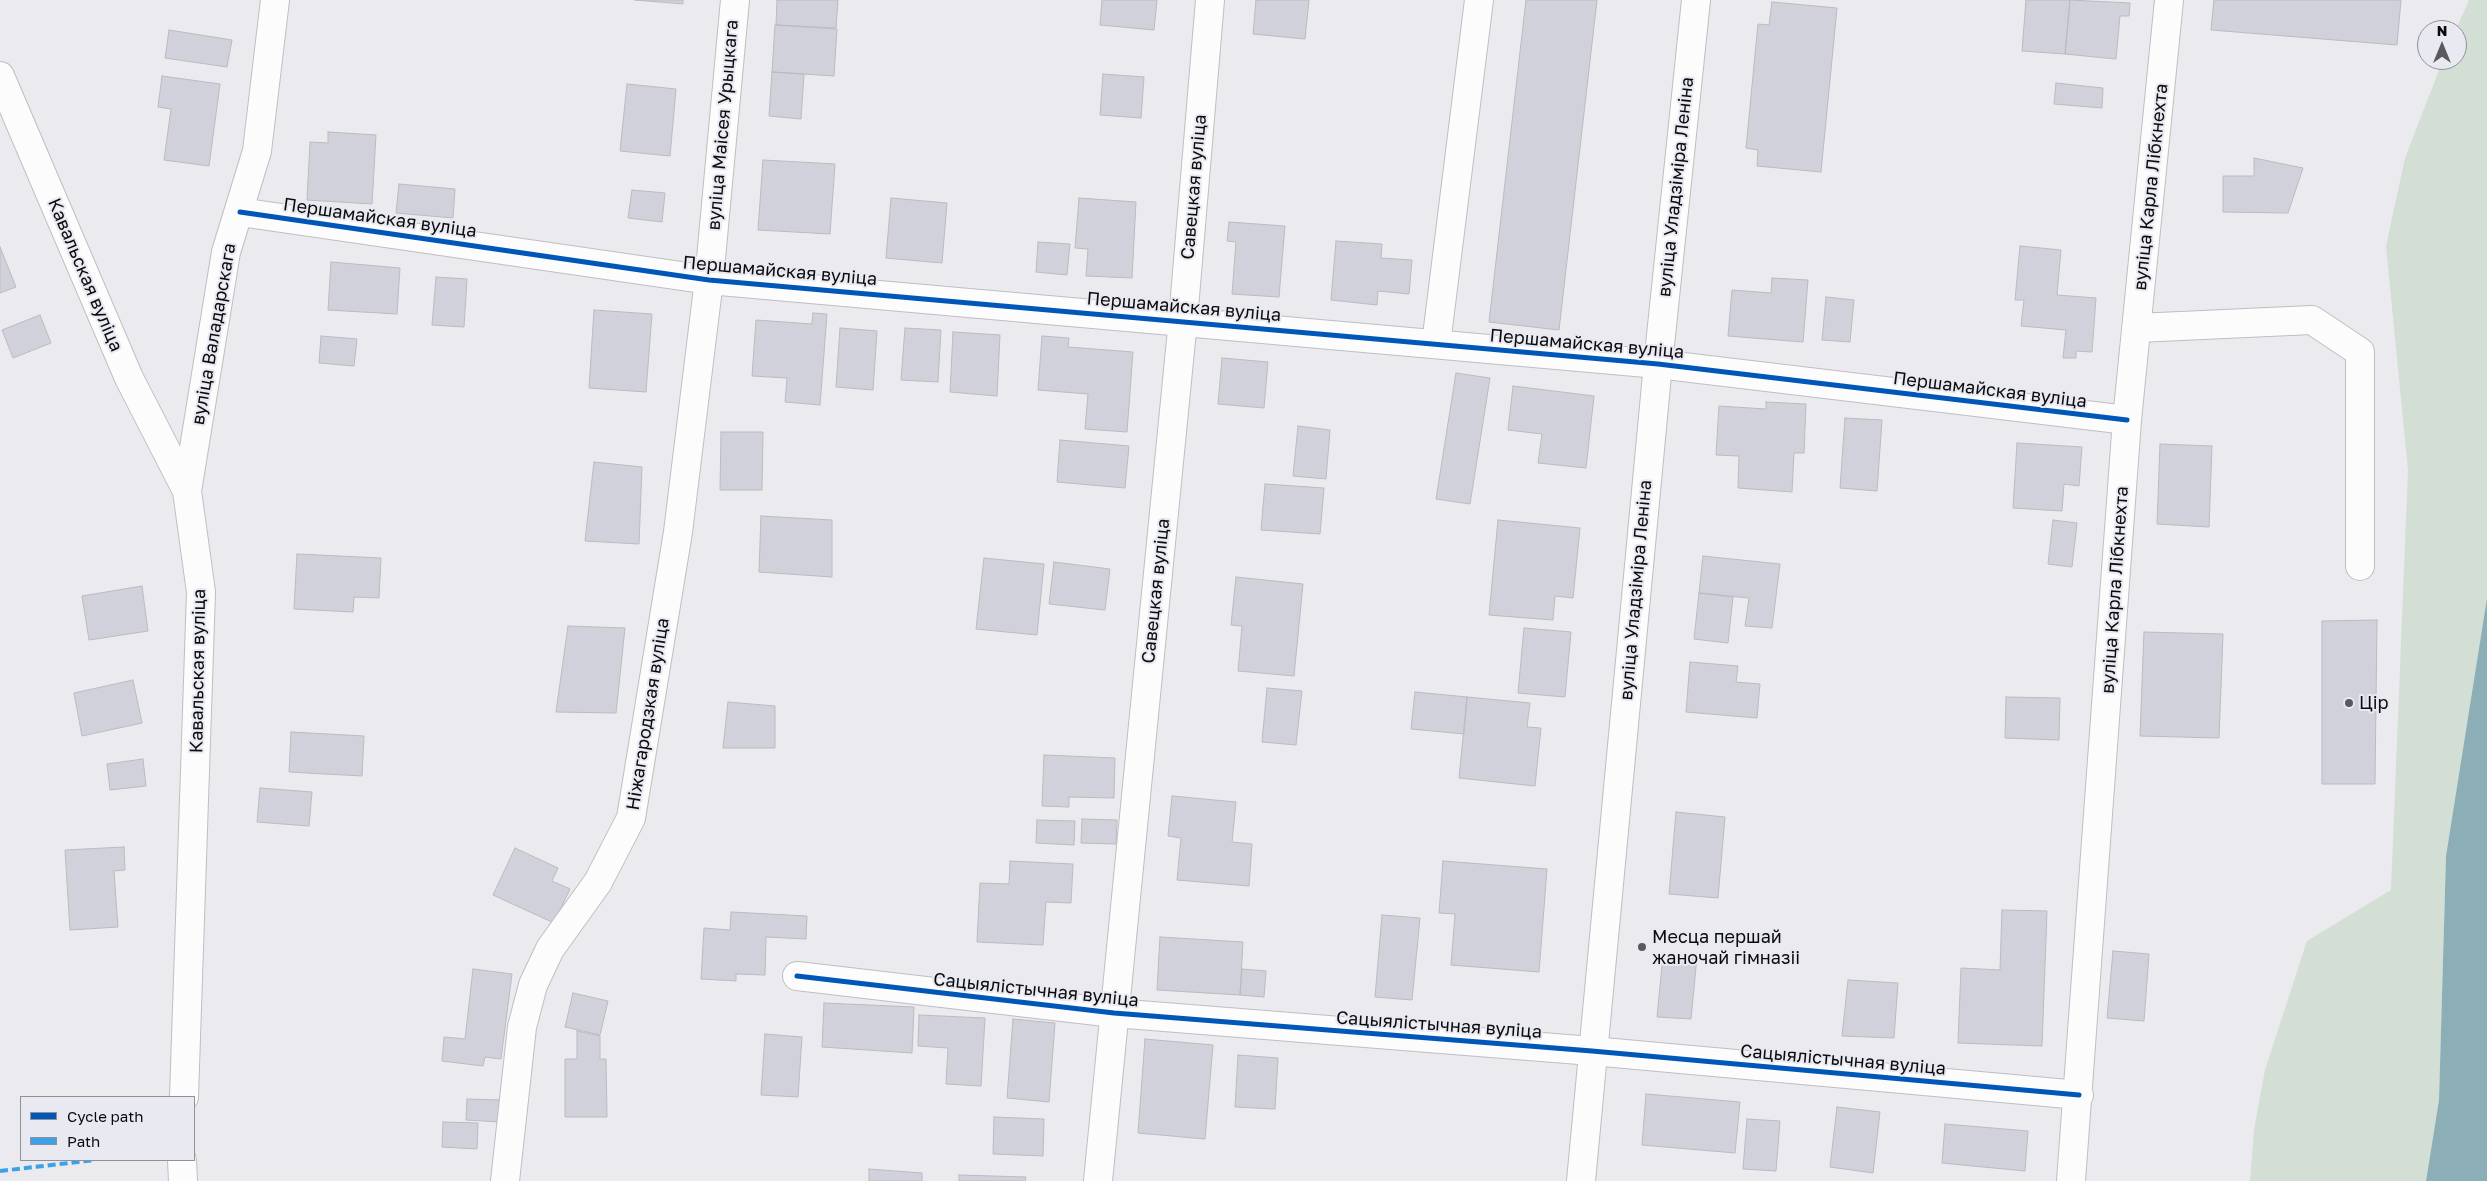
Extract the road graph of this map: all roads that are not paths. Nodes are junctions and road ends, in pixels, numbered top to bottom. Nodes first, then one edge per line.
1 (275, 0) edge
2 (735, 0) edge
3 (1210, 0) edge
4 (1479, 0) edge
5 (1696, 0) edge
6 (2169, 0) edge
7 (0, 76) edge
8 (240, 212) junction
9 (709, 280) junction
10 (1183, 320) junction
11 (2137, 328) junction
12 (1436, 344) junction
13 (1658, 364) junction
14 (2127, 420) junction
15 (187, 491) junction
16 (2360, 566) dead end
17 (798, 976) dead end
18 (1114, 1013) junction
19 (1592, 1050) junction
20 (2079, 1095) junction
21 (184, 1096) edge
22 (182, 1161) edge
23 (183, 1181) edge
24 (505, 1181) edge
25 (1098, 1181) edge
26 (1581, 1181) edge
27 (2071, 1181) edge

1 - 8 street, вуліца Валадарскага
2 - 9 street, вуліца Маісея Урыцкага
3 - 10 street, Савецкая вуліца
4 - 12 street
5 - 13 street, вуліца Уладзіміра Леніна
6 - 11 street, вуліца Карла Лібкнехта
7 - 15 street, Кавальская вуліца
8 - 9 street, Першамайская вуліца
8 - 15 street, вуліца Валадарскага
9 - 10 street, Першамайская вуліца
9 - 24 street, Ніжагародзкая вуліца
10 - 12 street, Першамайская вуліца
10 - 18 street, Савецкая вуліца
11 - 14 street, вуліца Карла Лібкнехта
11 - 16 street
12 - 13 street, Першамайская вуліца
13 - 14 street, Першамайская вуліца
13 - 19 street, вуліца Уладзіміра Леніна
14 - 20 street, вуліца Карла Лібкнехта
15 - 21 street, Кавальская вуліца
17 - 18 street, Сацыялістычная вуліца
18 - 19 street, Сацыялістычная вуліца
18 - 25 street, Савецкая вуліца
19 - 20 street, Сацыялістычная вуліца
19 - 26 street, вуліца Уладзіміра Леніна
20 - 27 street, вуліца Карла Лібкнехта
22 - 23 street

